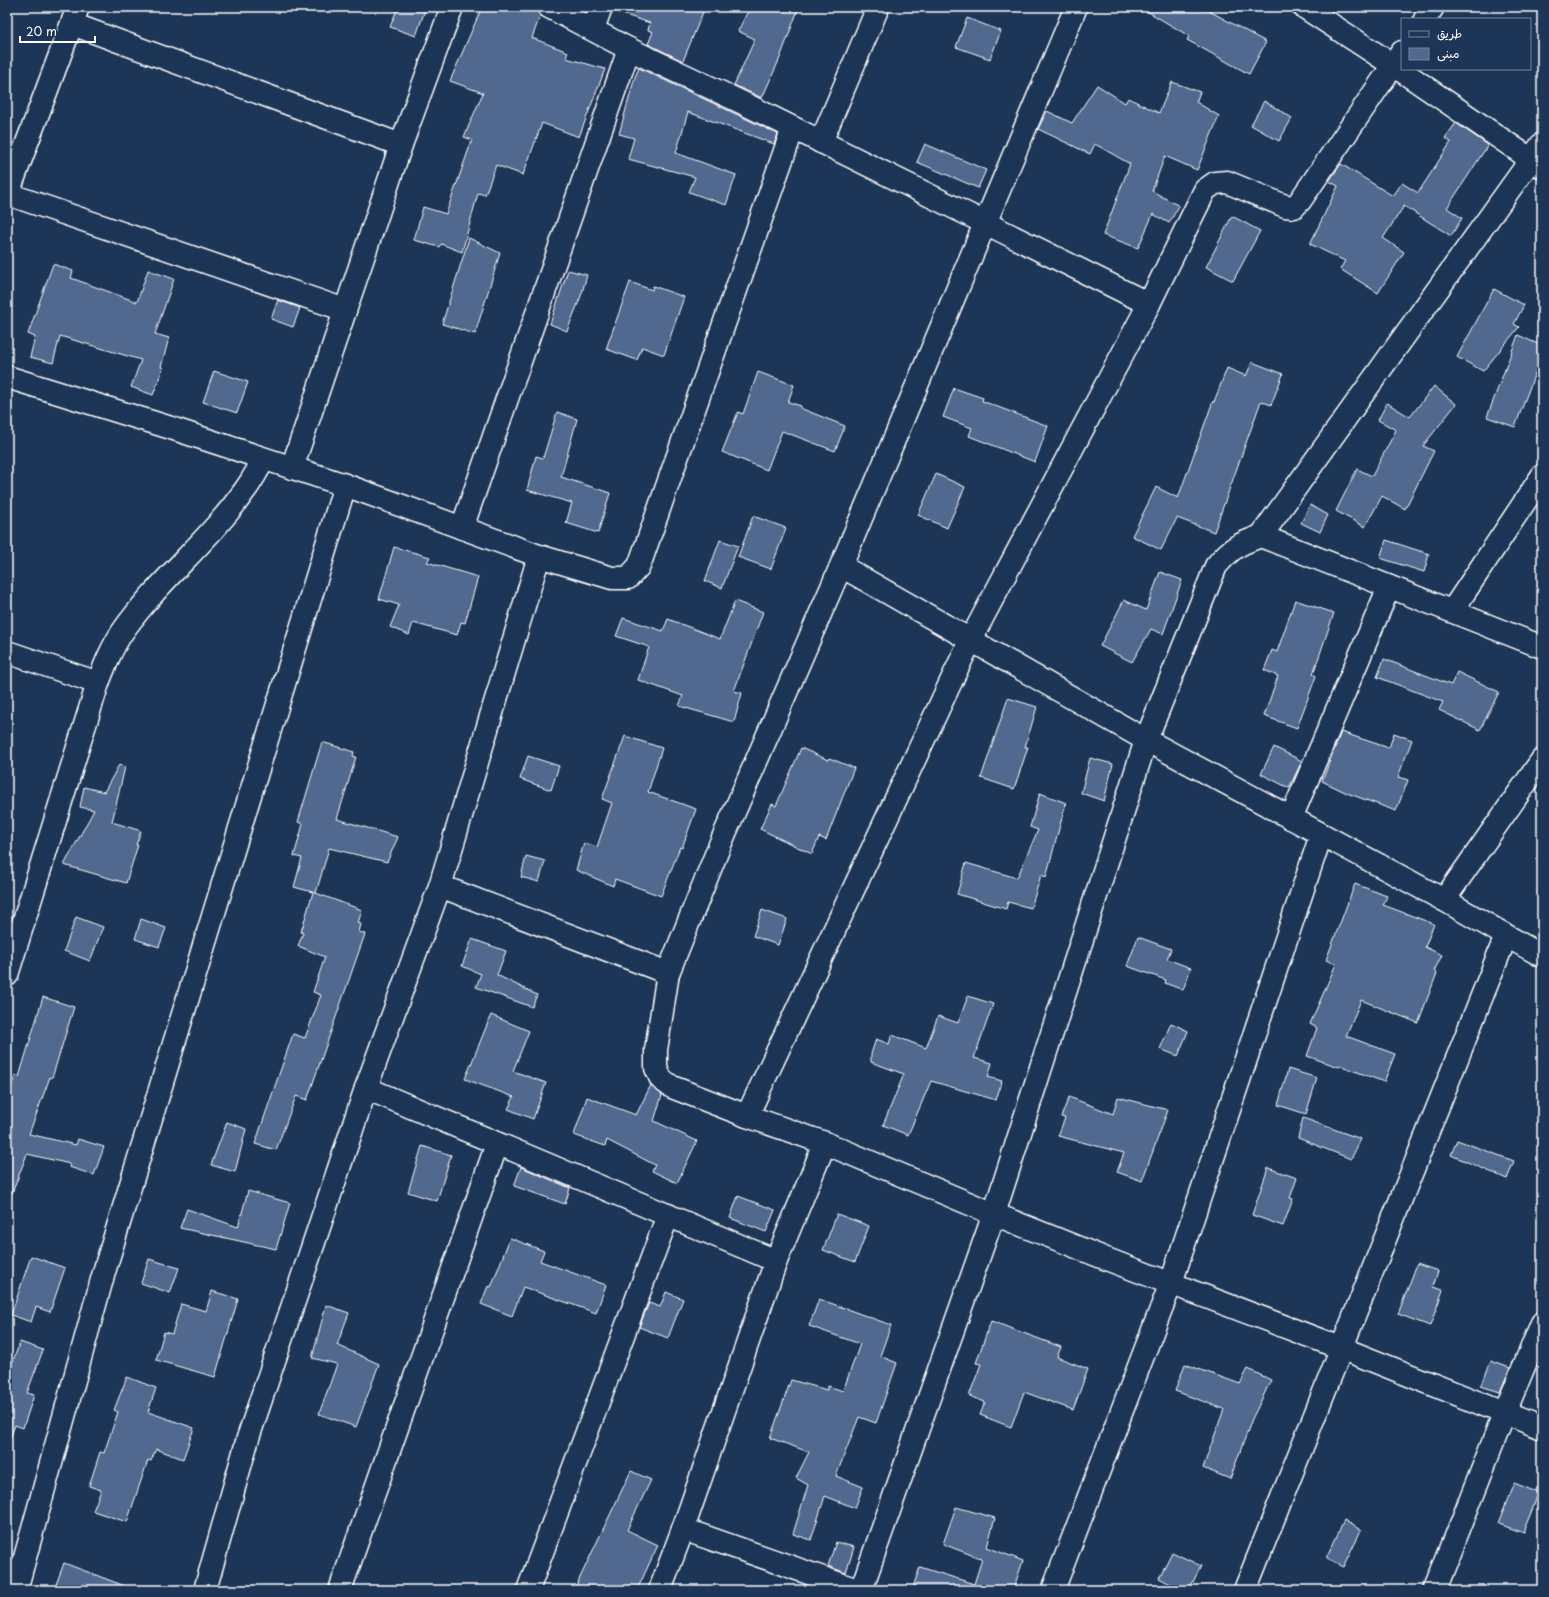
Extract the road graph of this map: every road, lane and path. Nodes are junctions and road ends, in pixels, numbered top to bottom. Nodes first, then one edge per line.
1 (452, 7) edge
2 (549, 7) edge
3 (601, 7) edge
4 (878, 7) edge
5 (1076, 7) edge
6 (1304, 7) edge
7 (1433, 7) edge
8 (75, 15) edge
9 (1426, 18) edge
10 (593, 29) junction
11 (629, 49) junction
12 (1397, 59) edge
13 (1413, 70) edge
14 (793, 128) junction
15 (821, 142) junction
16 (401, 145) junction
17 (1538, 157) edge
18 (7, 195) edge
19 (986, 224) junction
20 (1149, 304) junction
21 (345, 310) junction
22 (7, 378) edge
23 (264, 459) junction
24 (292, 468) junction
25 (1542, 476) edge
26 (345, 486) junction
27 (462, 528) junction
28 (1261, 536) junction
29 (539, 556) junction
30 (841, 566) junction
31 (1390, 587) junction
32 (1452, 611) junction
33 (971, 639) junction
34 (1542, 647) edge
35 (7, 652) edge
36 (98, 683) junction
37 (1146, 740) junction
38 (1542, 760) edge
39 (1291, 818) junction
40 (1321, 835) junction
41 (440, 886) junction
42 (1444, 900) junction
43 (1506, 936) junction
44 (1542, 956) edge
45 (668, 973) junction
46 (7, 975) edge
47 (366, 1088) junction
48 (748, 1116) junction
49 (825, 1143) junction
50 (498, 1144) junction
51 (994, 1214) junction
52 (668, 1215) junction
53 (776, 1261) junction
54 (1171, 1283) junction
55 (1542, 1323) edge
56 (1341, 1348) junction
57 (1505, 1412) junction
58 (1542, 1428) edge
59 (683, 1528) junction
60 (16, 1590) edge
61 (205, 1590) edge
62 (340, 1590) edge
63 (528, 1590) edge
64 (660, 1590) edge
65 (857, 1590) edge
66 (861, 1590) edge
67 (1053, 1590) edge
68 (1246, 1590) edge
69 (1435, 1590) edge

1 - 16 street
2 - 10 street
3 - 10 street
4 - 15 street
5 - 19 street
6 - 12 street
7 - 9 street
8 - 16 street
8 - 18 street
10 - 11 street
11 - 14 street
11 - 27 street
12 - 20 street
13 - 17 street
14 - 15 street
14 - 29 street
15 - 19 street
16 - 21 street
17 - 28 street
18 - 21 street
19 - 20 street
19 - 30 street
20 - 33 street
21 - 24 street
22 - 23 street
23 - 24 street
23 - 36 street
24 - 26 street
25 - 32 street
26 - 27 street
26 - 60 street
27 - 29 street
28 - 31 street
28 - 37 street
29 - 41 street
30 - 33 street
30 - 45 street
31 - 32 street
31 - 39 street
32 - 34 street
33 - 37 street
33 - 48 street
35 - 36 street
36 - 46 street
37 - 39 street
37 - 51 street
38 - 42 street
39 - 40 street
40 - 42 street
40 - 54 street
41 - 45 street
41 - 47 street
42 - 43 street
43 - 44 street
43 - 56 street
45 - 48 street
47 - 50 street
47 - 61 street
48 - 49 street
49 - 51 street
49 - 53 street
50 - 52 street
50 - 62 street
51 - 54 street
51 - 66 street
52 - 53 street
52 - 63 street
53 - 59 street
54 - 56 street
54 - 67 street
55 - 57 street
56 - 57 street
56 - 68 street
57 - 58 street
57 - 69 street
59 - 64 street
59 - 65 street

